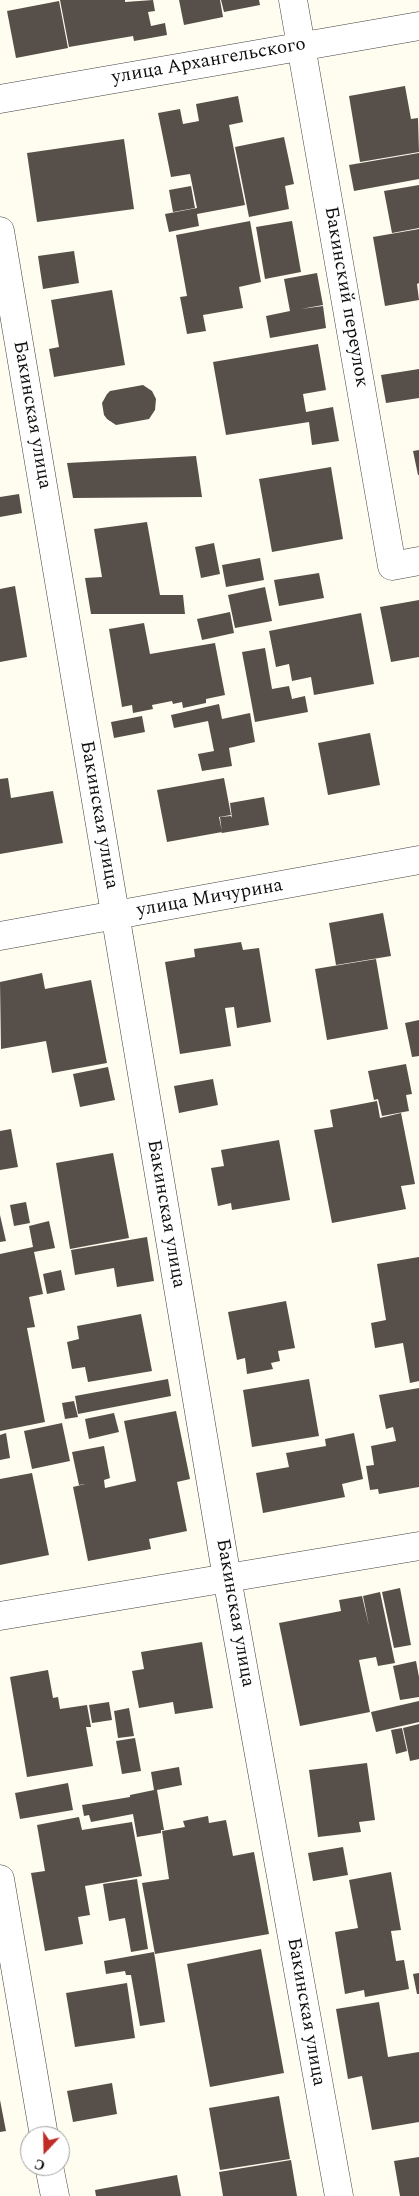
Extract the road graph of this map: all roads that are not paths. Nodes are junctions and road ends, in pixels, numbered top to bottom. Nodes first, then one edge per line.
1 (293, 0) edge
2 (419, 26) edge
3 (301, 46) junction
4 (0, 99) edge
5 (0, 231) edge
6 (419, 561) edge
7 (419, 860) edge
8 (115, 917) junction
9 (0, 936) edge
10 (419, 1546) edge
11 (227, 1578) junction
12 (0, 1616) edge
13 (0, 1879) edge
14 (42, 2126) edge
15 (51, 2176) edge
16 (54, 2196) edge
17 (339, 2196) edge

1 - 3 street, Бакинский переулок
2 - 3 street, улица Архангельского
3 - 4 street, улица Архангельского
3 - 6 street, Бакинский переулок
5 - 8 street, Бакинская улица
7 - 8 street, улица Мичурина
8 - 9 street, улица Мичурина
8 - 11 street, Бакинская улица
10 - 11 street
11 - 12 street
11 - 17 street, Бакинская улица
13 - 14 street
15 - 16 street

